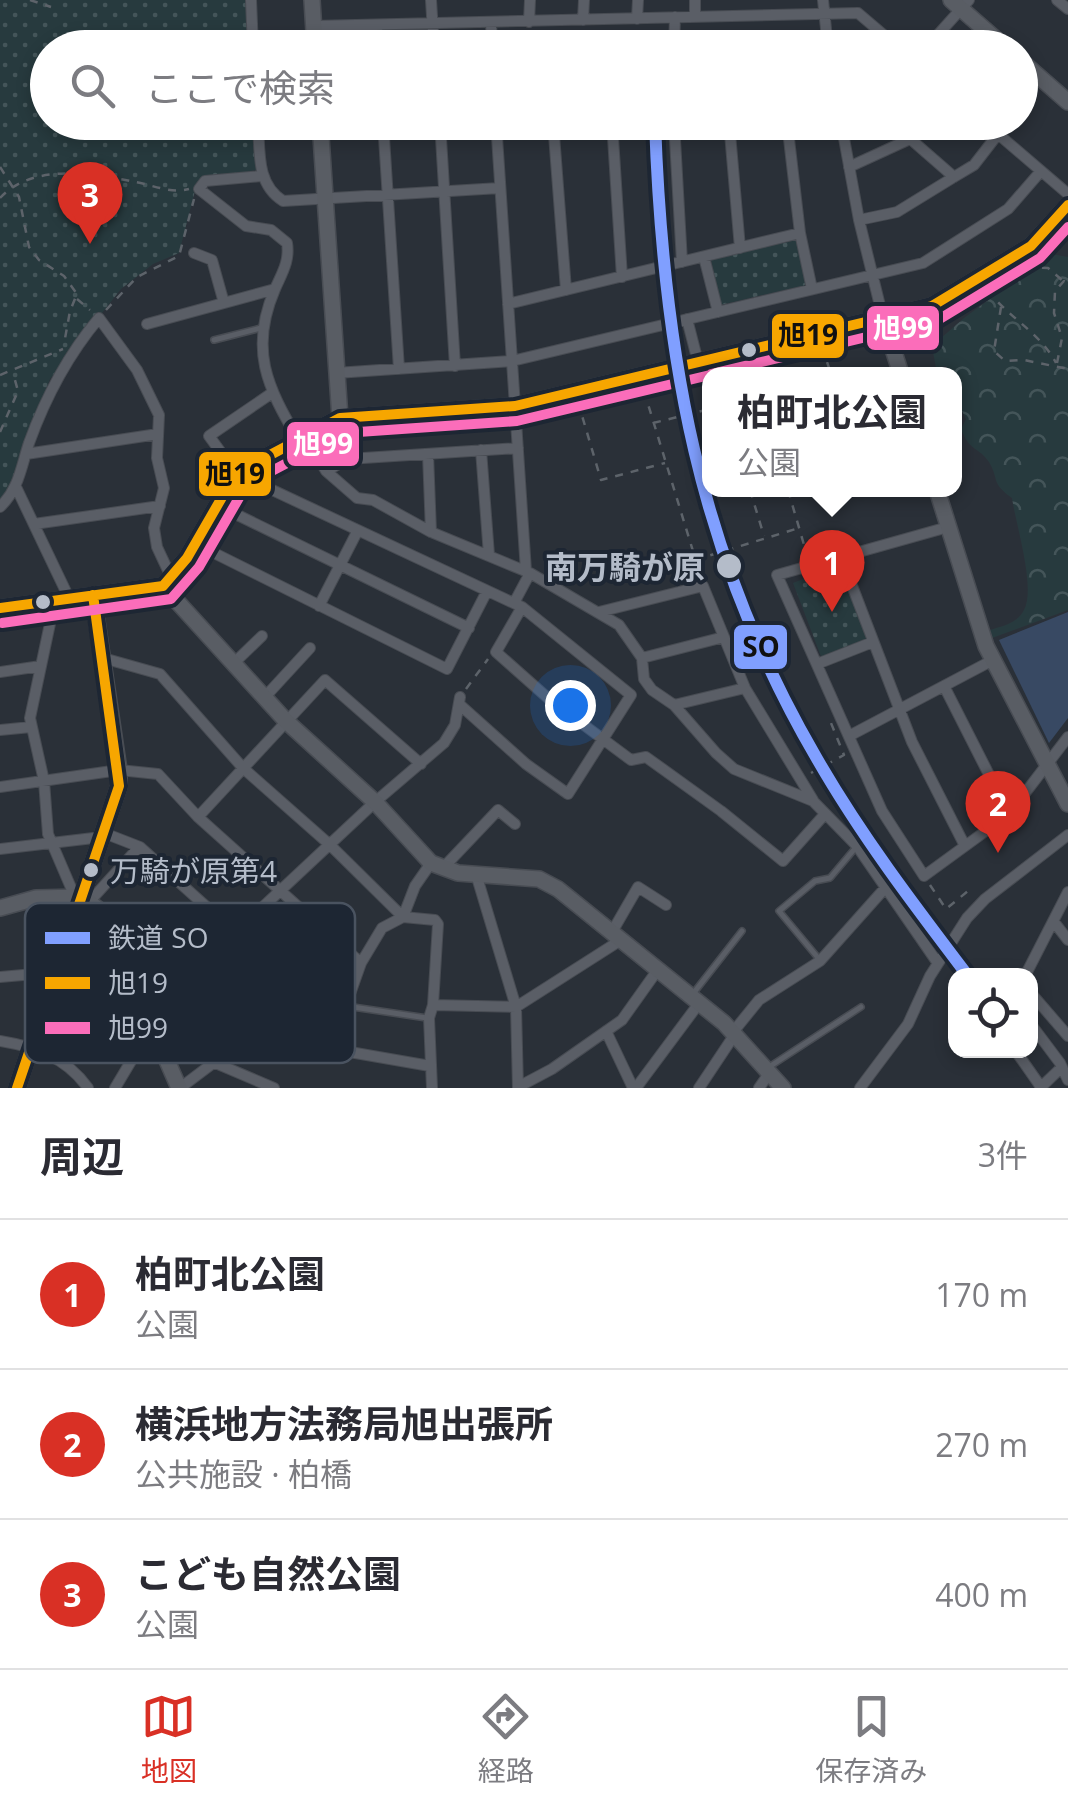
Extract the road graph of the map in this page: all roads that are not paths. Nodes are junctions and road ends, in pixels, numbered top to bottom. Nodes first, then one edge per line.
1 (250, 0) edge
2 (312, 0) edge
3 (431, 0) edge
4 (530, 0) edge
5 (584, 0) edge
6 (638, 0) edge
7 (695, 0) edge
8 (822, 0) edge
9 (1057, 0) edge
10 (960, 3) edge
11 (1068, 10) edge
12 (822, 15) junction
13 (695, 17) junction
14 (675, 18) junction
15 (637, 19) junction
16 (583, 20) junction
17 (491, 22) junction
18 (529, 22) junction
19 (433, 24) junction
20 (377, 25) junction
21 (314, 26) junction
22 (252, 30) edge
23 (314, 30) edge
24 (377, 30) edge
25 (433, 30) edge
26 (491, 30) edge
27 (675, 30) edge
28 (825, 30) edge
29 (878, 30) edge
30 (940, 30) edge
31 (988, 30) edge
32 (1038, 76) edge
33 (1068, 102) edge
34 (259, 140) edge
35 (321, 140) edge
36 (384, 140) edge
37 (441, 140) edge
38 (497, 140) edge
39 (555, 140) edge
40 (613, 140) edge
41 (675, 140) edge
42 (731, 140) edge
43 (788, 140) edge
44 (844, 140) edge
45 (908, 140) edge
46 (911, 140) edge
47 (993, 140) edge
48 (1005, 140) edge
49 (849, 167) junction
50 (1041, 171) junction
51 (261, 176) junction
52 (954, 177) junction
53 (500, 188) junction
54 (445, 191) junction
55 (387, 194) junction
56 (1068, 194) edge
57 (326, 199) junction
58 (1068, 205) edge
59 (859, 220) junction
60 (800, 234) junction
61 (740, 248) junction
62 (194, 253) dead end
63 (704, 256) junction
64 (682, 262) junction
65 (872, 275) junction
66 (622, 276) junction
67 (812, 289) junction
68 (275, 290) junction
69 (566, 290) junction
70 (224, 303) junction
71 (508, 304) junction
72 (718, 312) junction
73 (883, 318) junction
74 (687, 320) junction
75 (147, 324) dead end
76 (264, 328) junction
77 (125, 334) dead end
78 (214, 340) dead end
79 (113, 341) junction
80 (512, 361) junction
81 (698, 362) junction
82 (455, 366) junction
83 (899, 367) edge
84 (399, 369) junction
85 (336, 373) junction
86 (272, 394) junction
87 (515, 406) junction
88 (340, 418) junction
89 (158, 434) junction
90 (301, 437) junction
91 (518, 448) junction
92 (481, 450) junction
93 (26, 454) junction
94 (428, 454) junction
95 (326, 470) junction
96 (236, 473) junction
97 (16, 487) junction
98 (939, 497) edge
99 (217, 505) junction
100 (0, 506) edge
101 (160, 506) junction
102 (34, 524) junction
103 (948, 527) junction
104 (358, 530) junction
105 (431, 532) junction
106 (196, 544) junction
107 (489, 555) junction
108 (840, 557) junction
109 (341, 566) junction
110 (528, 572) junction
111 (167, 581) junction
112 (486, 592) junction
113 (92, 595) junction
114 (62, 599) junction
115 (518, 605) junction
116 (320, 606) junction
117 (0, 608) edge
118 (599, 612) junction
119 (470, 628) junction
120 (262, 636) dead end
121 (724, 638) junction
122 (873, 642) junction
123 (310, 648) dead end
124 (102, 658) junction
125 (642, 658) junction
126 (993, 660) junction
127 (234, 663) junction
128 (817, 664) junction
129 (41, 666) junction
130 (0, 672) edge
131 (944, 686) junction
132 (746, 688) junction
133 (264, 698) junction
134 (674, 705) junction
135 (900, 709) junction
136 (286, 721) junction
137 (31, 727) junction
138 (0, 730) edge
139 (849, 736) junction
140 (1068, 737) edge
141 (604, 739) junction
142 (420, 764) junction
143 (1047, 765) junction
144 (243, 768) junction
145 (119, 770) junction
146 (44, 781) junction
147 (0, 787) edge
148 (814, 801) junction
149 (375, 802) junction
150 (1068, 804) edge
151 (826, 814) junction
152 (1009, 814) junction
153 (198, 817) junction
154 (515, 824) dead end
155 (1068, 834) edge
156 (103, 835) junction
157 (50, 843) junction
158 (330, 844) junction
159 (139, 846) junction
160 (857, 846) junction
161 (965, 846) junction
162 (0, 849) edge
163 (437, 866) junction
164 (476, 874) junction
165 (886, 887) junction
166 (278, 892) junction
167 (1068, 892) edge
168 (82, 899) junction
169 (81, 903) edge
170 (88, 903) edge
171 (203, 903) edge
172 (266, 903) edge
173 (291, 903) edge
174 (666, 905) dead end
175 (0, 908) edge
176 (403, 917) junction
177 (1054, 922) junction
178 (742, 930) dead end
179 (616, 936) junction
180 (1068, 940) edge
181 (355, 958) edge
182 (940, 958) junction
183 (819, 959) junction
184 (361, 963) junction
185 (659, 968) junction
186 (1030, 968) edge
187 (25, 975) edge
188 (0, 977) edge
189 (355, 980) edge
190 (696, 998) junction
191 (1038, 1001) edge
192 (433, 1005) junction
193 (516, 1006) junction
194 (355, 1007) edge
195 (861, 1007) dead end
196 (430, 1018) junction
197 (606, 1031) junction
198 (734, 1033) junction
199 (1038, 1033) edge
200 (1068, 1036) edge
201 (0, 1041) edge
202 (25, 1046) edge
203 (355, 1053) edge
204 (1020, 1058) edge
205 (1064, 1062) edge
206 (27, 1063) edge
207 (62, 1063) edge
208 (130, 1063) edge
209 (169, 1063) edge
210 (213, 1063) edge
211 (216, 1063) edge
212 (430, 1066) junction
213 (768, 1071) junction
214 (1068, 1080) edge
215 (18, 1088) edge
216 (88, 1088) edge
217 (115, 1088) edge
218 (180, 1088) edge
219 (274, 1088) edge
220 (432, 1088) edge
221 (518, 1088) edge
222 (634, 1088) edge
223 (699, 1088) edge
224 (759, 1088) edge
225 (784, 1088) edge
226 (860, 1088) edge
227 (1040, 1088) edge

1 - 22 street
2 - 21 street
3 - 19 street
4 - 18 street
5 - 16 street
6 - 15 street
7 - 13 street
8 - 12 street
9 - 11 street
10 - 30 street
10 - 31 street
12 - 13 street
12 - 28 street
12 - 29 street
13 - 14 street
14 - 15 street
14 - 27 street
15 - 16 street
16 - 18 street
17 - 18 street
17 - 19 street
17 - 26 street
19 - 20 street
19 - 25 street
20 - 21 street
20 - 24 street
21 - 23 street
32 - 33 street
34 - 51 street
35 - 57 street
36 - 55 street
37 - 54 street
38 - 53 street
39 - 69 street
40 - 66 street
41 - 64 street
42 - 61 street
43 - 60 street
44 - 49 street
45 - 49 street
46 - 52 street
47 - 52 street
48 - 50 street
49 - 59 street
50 - 56 street
50 - 65 street
51 - 57 street
51 - 68 street
52 - 59 street
53 - 54 street
53 - 71 street
54 - 55 street
54 - 82 street
55 - 57 street
55 - 84 street
57 - 85 street
58 - 73 street
59 - 65 street
60 - 61 street
60 - 67 street
61 - 63 street
62 - 70 street
63 - 64 street
63 - 72 street
64 - 66 street
65 - 67 street
65 - 73 street
66 - 69 street
67 - 72 street
68 - 70 street
68 - 76 street
69 - 71 street
70 - 75 street
71 - 80 street
72 - 74 street
73 - 81 street
73 - 83 street
74 - 80 street
74 - 81 street
76 - 78 lane
76 - 86 street
77 - 79 street
79 - 89 street
79 - 93 street
80 - 82 street
80 - 87 street
81 - 87 street
82 - 84 street
84 - 85 street
85 - 88 street
86 - 90 street
86 - 96 street
87 - 88 street
87 - 91 street
88 - 90 street
89 - 93 street
89 - 101 street
90 - 95 street
90 - 96 street
91 - 92 street
91 - 110 street
92 - 94 street
92 - 107 street
93 - 97 street
94 - 95 street
94 - 105 street
95 - 105 street
96 - 99 street
96 - 104 street
97 - 100 street
97 - 102 street
98 - 103 street
99 - 106 street
99 - 109 street
101 - 102 street
101 - 111 street
102 - 114 street
103 - 108 street
103 - 126 street
104 - 109 street
104 - 112 street
105 - 107 street
106 - 111 street
106 - 116 street
107 - 110 street
108 - 122 street
108 - 128 street
109 - 116 street
109 - 119 street
110 - 115 street
110 - 118 street
111 - 113 street
111 - 127 street
112 - 115 street
112 - 119 street
113 - 114 street
113 - 124 street
114 - 117 street
114 - 129 street
115 - 141 street
115 - 141 street
116 - 119 street
118 - 121 street
118 - 125 street
120 - 127 street
121 - 125 street
121 - 132 street
122 - 128 street
122 - 135 street
123 - 133 street
124 - 144 street
124 - 145 street
125 - 134 street
126 - 131 street
126 - 143 street
127 - 133 street
128 - 139 street
129 - 130 street
129 - 137 street
131 - 135 street
131 - 152 street
132 - 134 street
132 - 148 street
133 - 136 street
134 - 148 street
135 - 139 street
135 - 161 street
136 - 142 street
136 - 144 street
136 - 149 street
137 - 138 street
137 - 146 street
139 - 161 street
140 - 143 street
141 - 142 street
141 - 151 street
142 - 149 street
143 - 150 street
143 - 152 street
144 - 153 street
144 - 158 street
145 - 146 street
145 - 153 street
145 - 156 street
146 - 147 street
146 - 157 street
148 - 151 street
149 - 158 street
149 - 163 street
151 - 160 street
152 - 161 street
153 - 166 street
154 - 163 street
155 - 182 street
156 - 157 street
156 - 159 street
156 - 168 street
157 - 162 street
157 - 168 street
158 - 166 street
158 - 176 street
159 - 168 street
159 - 171 street
160 - 165 street
160 - 183 lane
163 - 164 street
163 - 176 street
164 - 179 street
164 - 193 street
165 - 182 street
165 - 183 street
166 - 172 street
166 - 173 street
167 - 177 street
168 - 169 street
168 - 170 street
168 - 175 street
174 - 179 street
176 - 184 street
176 - 192 street
177 - 180 street
177 - 186 street
178 - 190 lane
179 - 185 street
179 - 193 street
181 - 184 street
182 - 226 street
183 - 198 street
184 - 189 street
185 - 190 street
185 - 197 street
187 - 188 street
190 - 198 street
190 - 222 street
191 - 200 street
192 - 193 street
192 - 196 street
193 - 221 street
194 - 196 lane
195 - 213 lane
196 - 212 street
197 - 221 street
197 - 222 street
198 - 213 street
198 - 223 street
199 - 205 street
201 - 202 street
203 - 212 street
204 - 227 street
205 - 214 street
205 - 227 street
206 - 215 street
207 - 216 street
208 - 217 street
209 - 218 street
210 - 218 street
211 - 219 street
212 - 220 street
213 - 224 street
213 - 225 street

